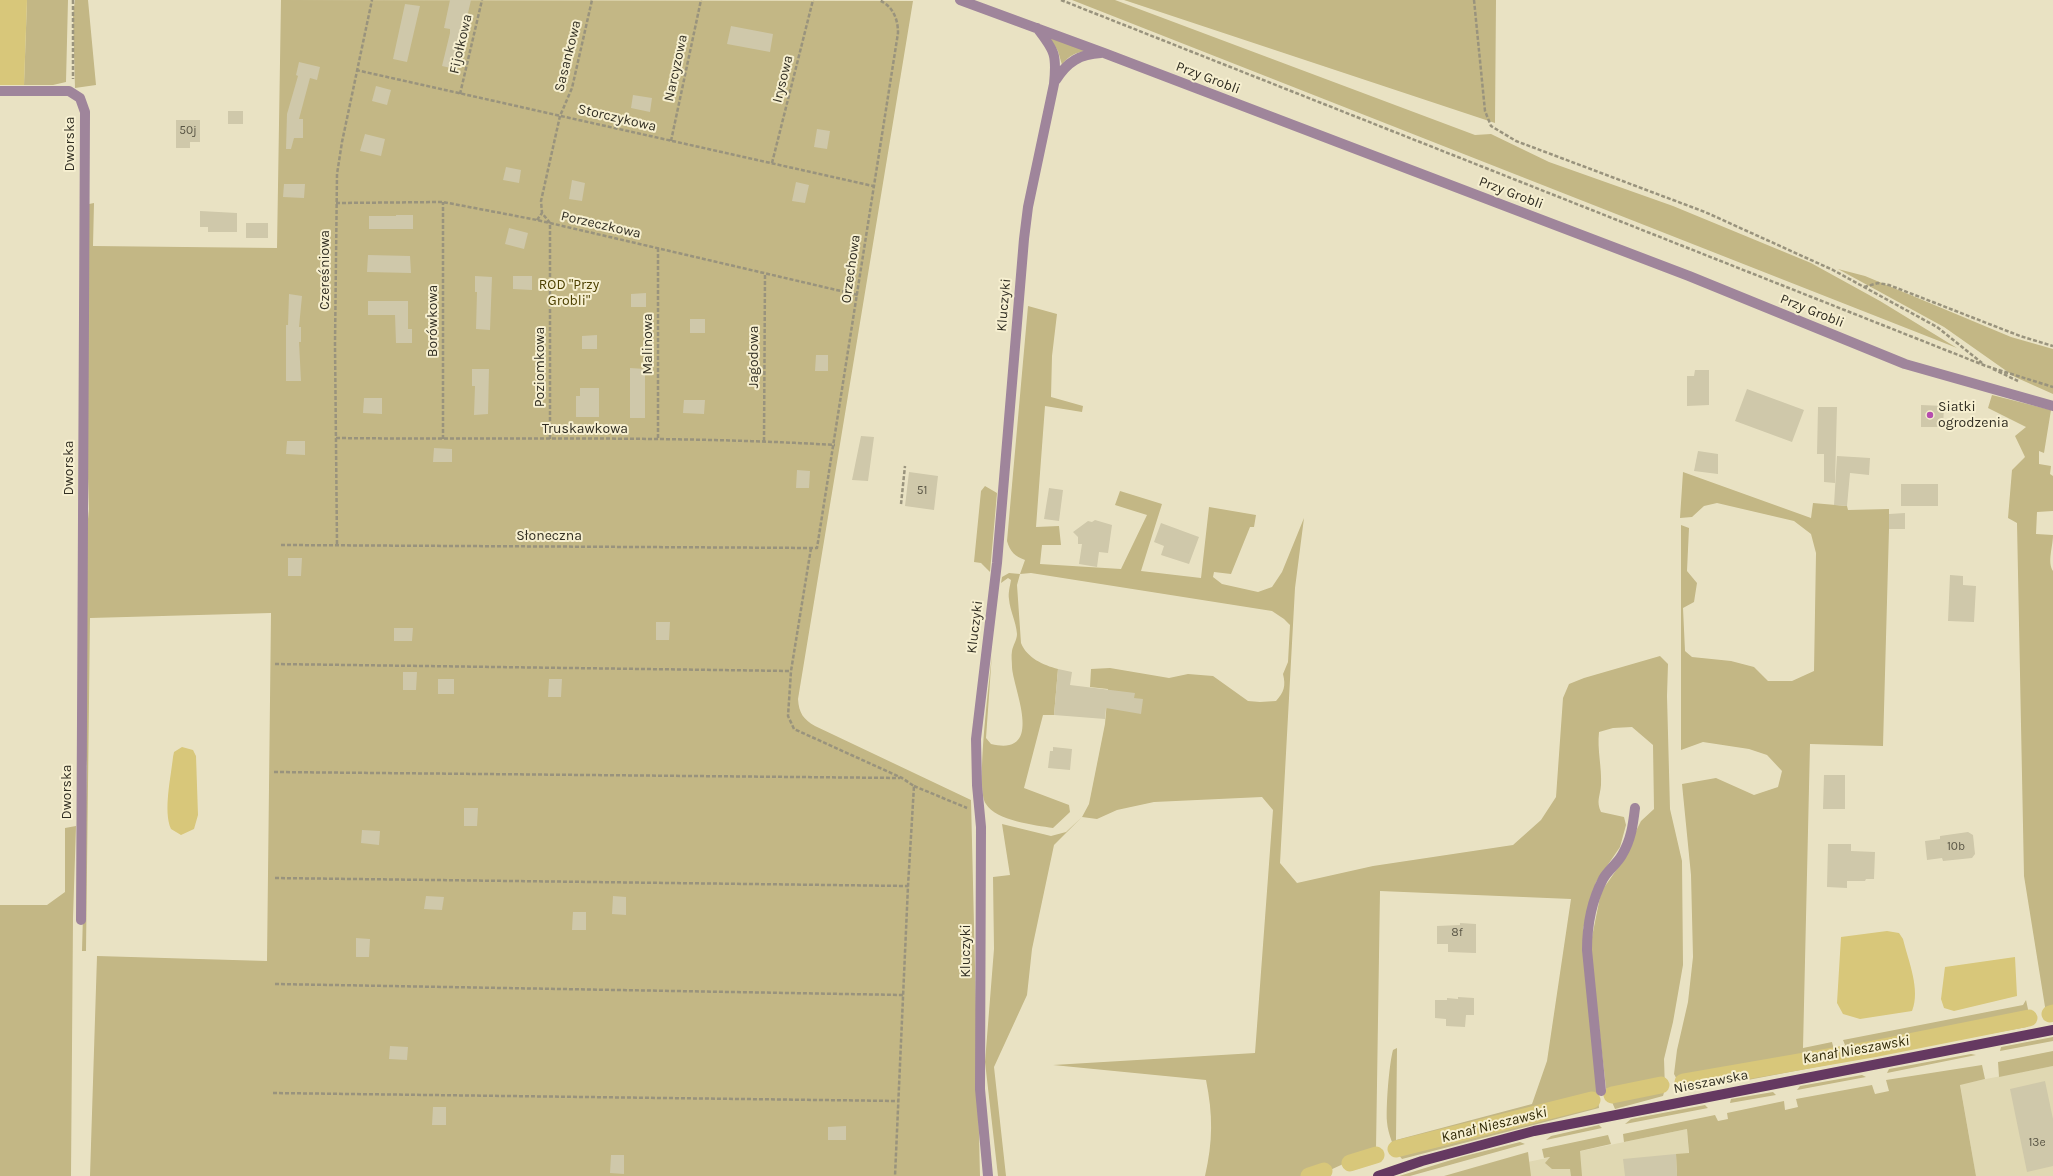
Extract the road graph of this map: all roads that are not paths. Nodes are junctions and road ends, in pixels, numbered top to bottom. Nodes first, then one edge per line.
1 (960, 0) edge
2 (1037, 28) junction
3 (1104, 53) junction
4 (1054, 84) junction
5 (0, 91) edge
6 (2053, 406) edge
7 (1635, 808) dead end
8 (81, 920) dead end
9 (2053, 1030) edge
10 (1602, 1090) dead end
11 (988, 1176) edge
12 (1378, 1176) edge

1 - 2 street, Przy Grobli
2 - 3 street, Przy Grobli
2 - 4 street, Kluczyki
3 - 4 street, Kluczyki
3 - 6 street, Przy Grobli
4 - 11 street, Kluczyki
5 - 8 street, Dworska
7 - 10 street
9 - 12 main road, Nieszawska

